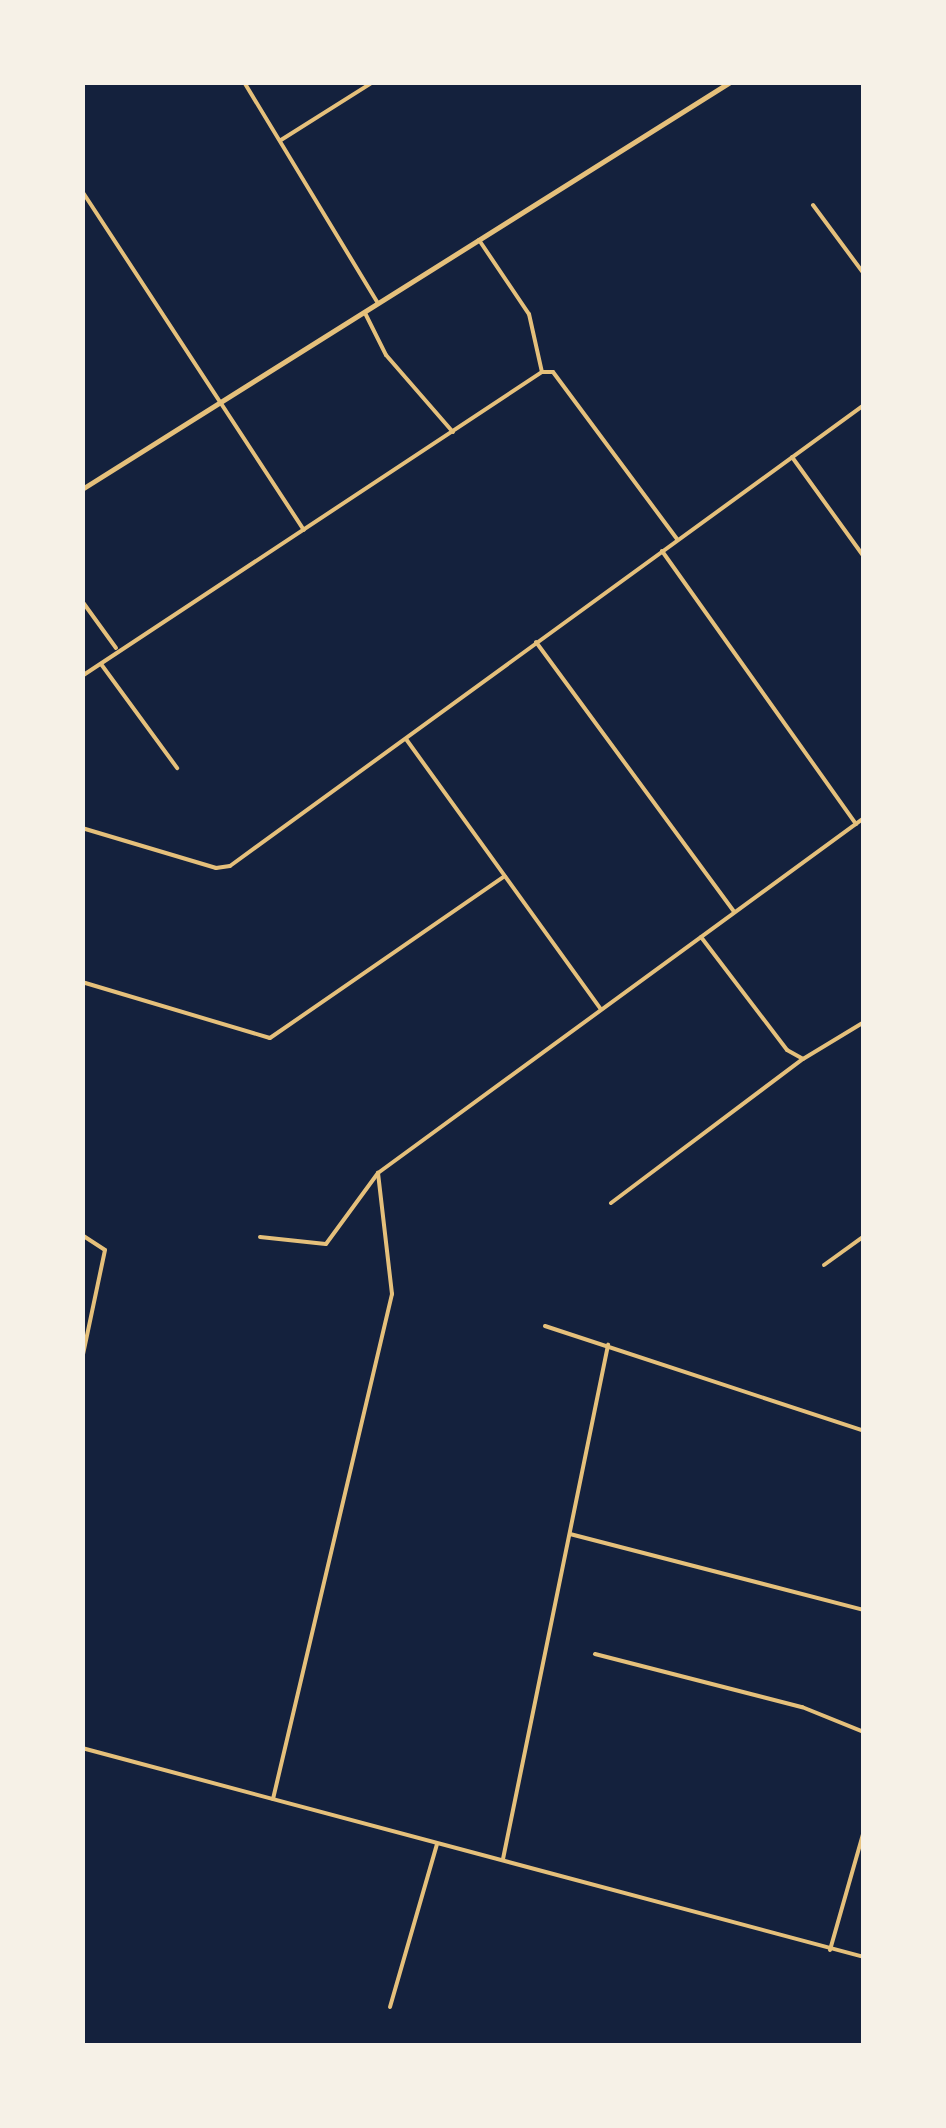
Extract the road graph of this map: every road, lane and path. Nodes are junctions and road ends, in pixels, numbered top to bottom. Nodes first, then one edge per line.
1 (244, 82) edge
2 (374, 82) edge
3 (730, 82) edge
4 (281, 140) junction
5 (82, 190) edge
6 (813, 205) dead end
7 (479, 240) junction
8 (864, 274) edge
9 (378, 303) junction
10 (364, 312) junction
11 (542, 372) junction
12 (218, 403) junction
13 (864, 405) edge
14 (453, 432) junction
15 (792, 457) junction
16 (82, 489) edge
17 (304, 531) junction
18 (677, 540) junction
19 (662, 550) junction
20 (864, 557) edge
21 (82, 601) edge
22 (536, 642) junction
23 (116, 648) junction
24 (102, 664) junction
25 (82, 676) edge
26 (406, 739) junction
27 (178, 768) dead end
28 (864, 818) edge
29 (856, 824) junction
30 (82, 828) edge
31 (506, 876) junction
32 (734, 912) junction
33 (701, 936) junction
34 (82, 982) edge
35 (601, 1009) junction
36 (864, 1022) edge
37 (802, 1059) junction
38 (378, 1173) junction
39 (612, 1203) dead end
40 (82, 1234) edge
41 (864, 1236) edge
42 (260, 1237) dead end
43 (824, 1265) dead end
44 (545, 1326) dead end
45 (608, 1345) junction
46 (82, 1359) edge
47 (864, 1431) edge
48 (570, 1534) junction
49 (864, 1610) edge
50 (595, 1654) dead end
51 (864, 1732) edge
52 (82, 1748) edge
53 (273, 1799) junction
54 (864, 1831) edge
55 (437, 1844) junction
56 (502, 1861) junction
57 (830, 1950) junction
58 (864, 1957) edge
59 (390, 2008) dead end

1 - 4 street
2 - 4 street
3 - 7 street
4 - 9 street
5 - 12 street
6 - 8 street
7 - 9 street
7 - 11 street
9 - 10 street
10 - 12 street
10 - 14 street
11 - 14 street
11 - 18 street
12 - 16 street
12 - 17 street
13 - 15 street
14 - 17 street
15 - 18 street
15 - 20 street
17 - 23 street
18 - 19 street
19 - 22 street
19 - 29 street
21 - 23 street
22 - 26 street
22 - 32 street
23 - 24 street
24 - 25 street
24 - 27 street
26 - 30 street
26 - 31 street
28 - 29 street
29 - 32 street
31 - 34 street
31 - 35 street
32 - 33 street
33 - 35 street
33 - 37 street
35 - 38 street
36 - 37 street
37 - 39 street
38 - 42 street
38 - 53 street
40 - 46 street
41 - 43 street
44 - 45 street
45 - 47 street
45 - 48 street
48 - 49 street
48 - 56 street
50 - 51 street
52 - 53 street
53 - 55 street
54 - 57 street
55 - 56 street
55 - 59 street
56 - 57 street
57 - 58 street

